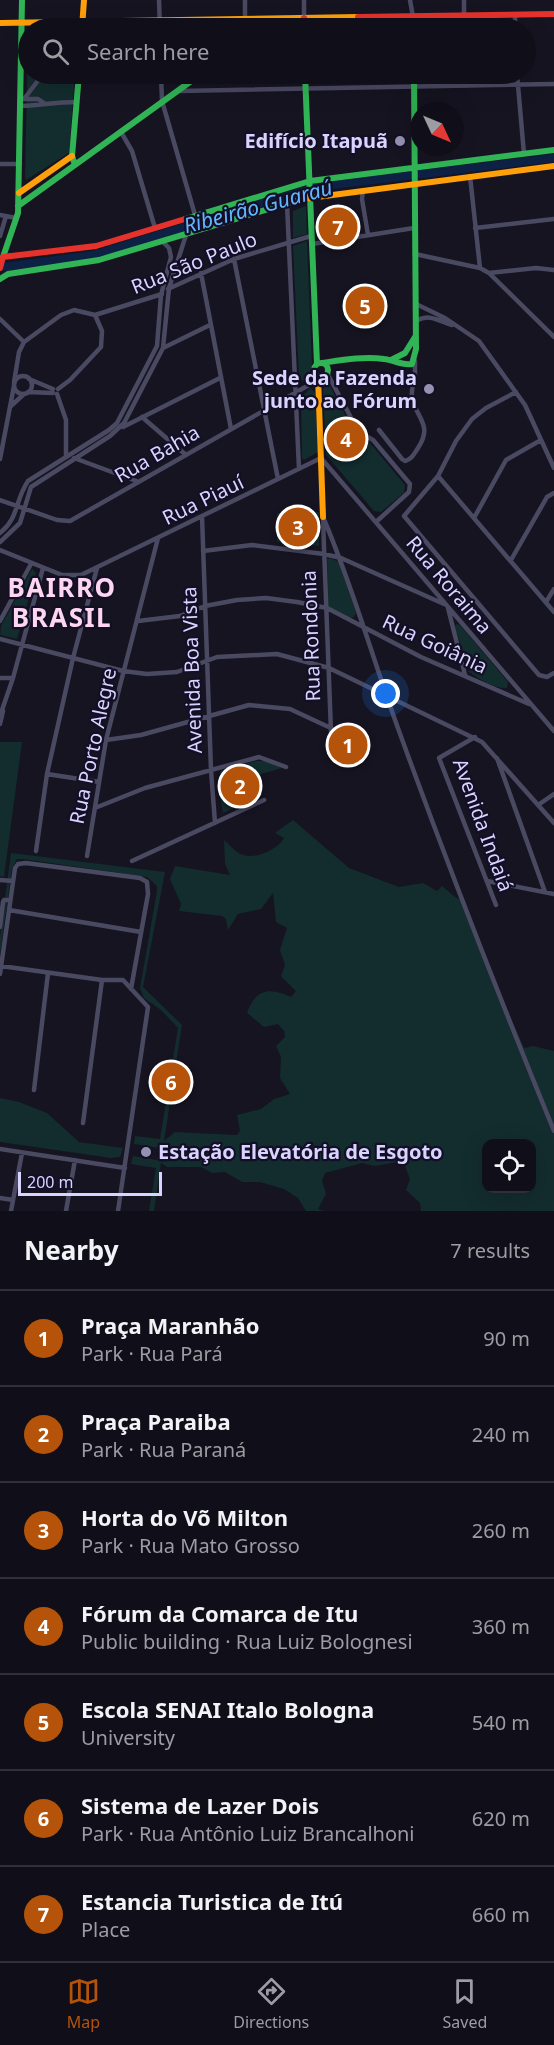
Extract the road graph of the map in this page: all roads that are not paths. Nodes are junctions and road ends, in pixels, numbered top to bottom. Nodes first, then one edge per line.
1 (22, 0) edge
2 (84, 0) edge
3 (159, 0) edge
4 (245, 0) edge
5 (304, 0) edge
6 (410, 0) edge
7 (464, 0) edge
8 (554, 14) edge
9 (515, 15) joint
10 (464, 16) junction
11 (412, 17) junction
12 (22, 18) edge
13 (83, 18) edge
14 (159, 18) edge
15 (245, 18) edge
16 (304, 18) joint
17 (0, 23) edge
18 (18, 23) edge
19 (22, 84) edge
20 (35, 84) edge
21 (78, 84) edge
22 (161, 84) edge
23 (187, 84) edge
24 (306, 84) edge
25 (518, 84) junction
26 (554, 84) edge
27 (414, 87) junction
28 (306, 90) junction
29 (177, 91) junction
30 (22, 101) junction
31 (162, 101) junction
32 (77, 102) junction
33 (121, 132) junction
34 (554, 150) edge
35 (524, 154) junction
36 (72, 156) junction
37 (0, 164) edge
38 (20, 164) junction
39 (75, 165) junction
40 (554, 166) edge
41 (416, 169) junction
42 (470, 176) junction
43 (415, 181) junction
44 (310, 188) junction
45 (363, 189) junction
46 (19, 193) junction
47 (287, 204) junction
48 (18, 206) junction
49 (3, 215) edge
50 (196, 217) junction
51 (16, 218) junction
52 (554, 219) edge
53 (414, 228) junction
54 (475, 228) junction
55 (200, 229) junction
56 (186, 235) junction
57 (368, 235) junction
58 (0, 236) edge
59 (311, 236) junction
60 (158, 237) junction
61 (289, 244) junction
62 (312, 244) junction
63 (414, 254) junction
64 (234, 259) junction
65 (1, 265) edge
66 (480, 268) junction
67 (554, 270) edge
68 (201, 273) junction
69 (489, 273) junction
70 (8, 274) junction
71 (0, 279) edge
72 (169, 288) junction
73 (161, 295) junction
74 (416, 304) junction
75 (95, 315) junction
76 (0, 319) edge
77 (416, 321) junction
78 (210, 325) junction
79 (455, 326) junction
80 (415, 337) junction
81 (554, 337) edge
82 (158, 340) junction
83 (164, 340) junction
84 (24, 342) junction
85 (163, 348) junction
86 (158, 353) junction
87 (403, 355) junction
88 (414, 358) junction
89 (391, 360) junction
90 (338, 361) junction
91 (17, 363) junction
92 (320, 363) junction
93 (403, 364) junction
94 (323, 375) junction
95 (28, 378) junction
96 (220, 378) junction
97 (14, 384) junction
98 (55, 391) junction
99 (516, 392) junction
100 (26, 393) junction
101 (296, 393) junction
102 (9, 408) junction
103 (265, 410) junction
104 (121, 414) junction
105 (127, 417) junction
106 (139, 418) junction
107 (119, 429) junction
108 (231, 429) junction
109 (379, 430) dead end
110 (541, 440) junction
111 (186, 455) junction
112 (66, 457) junction
113 (321, 458) junction
114 (0, 459) edge
115 (75, 459) junction
116 (554, 468) edge
117 (299, 469) junction
118 (335, 474) junction
119 (438, 476) junction
120 (322, 477) junction
121 (278, 479) junction
122 (139, 482) junction
123 (554, 493) edge
124 (0, 500) edge
125 (18, 506) junction
126 (25, 508) junction
127 (202, 516) junction
128 (323, 517) junction
129 (474, 518) junction
130 (376, 522) junction
131 (0, 533) edge
132 (158, 538) junction
133 (1, 541) edge
134 (2, 551) edge
135 (203, 551) junction
136 (324, 554) junction
137 (341, 558) junction
138 (511, 560) junction
139 (31, 564) junction
140 (43, 568) junction
141 (97, 568) junction
142 (426, 580) junction
143 (554, 589) edge
144 (418, 592) junction
145 (546, 602) junction
146 (447, 605) junction
147 (205, 606) junction
148 (327, 609) junction
149 (554, 612) edge
150 (0, 621) edge
151 (138, 621) junction
152 (364, 626) junction
153 (0, 639) edge
154 (22, 644) junction
155 (73, 658) junction
156 (208, 661) junction
157 (329, 668) junction
158 (123, 671) junction
159 (554, 673) edge
160 (465, 675) junction
161 (0, 678) edge
162 (13, 678) junction
163 (512, 681) junction
164 (518, 689) junction
165 (503, 692) junction
166 (387, 696) junction
167 (513, 697) junction
168 (532, 705) junction
169 (3, 709) junction
170 (210, 715) junction
171 (0, 716) edge
172 (0, 724) edge
173 (331, 728) junction
174 (554, 731) edge
175 (475, 738) junction
176 (106, 740) junction
177 (365, 744) dead end
178 (496, 756) junction
179 (332, 758) dead end
180 (286, 767) dead end
181 (211, 770) junction
182 (47, 774) junction
183 (99, 782) junction
184 (554, 794) edge
185 (264, 800) dead end
186 (538, 805) junction
187 (95, 808) junction
188 (215, 823) junction
189 (554, 824) edge
190 (36, 851) dead end
191 (87, 856) dead end
192 (132, 861) dead end
193 (0, 880) edge
194 (13, 881) junction
195 (487, 881) junction
196 (545, 892) junction
197 (554, 894) edge
198 (10, 900) junction
199 (496, 905) dead end
200 (9, 910) junction
201 (0, 927) edge
202 (6, 929) junction
203 (141, 932) junction
204 (1, 966) edge
205 (48, 973) junction
206 (0, 974) edge
207 (102, 980) junction
208 (131, 989) junction
209 (34, 1090) dead end
210 (83, 1123) dead end
211 (554, 1131) edge
212 (0, 1149) edge
213 (22, 1153) junction
214 (75, 1160) junction
215 (125, 1168) junction
216 (0, 1198) edge
217 (13, 1200) junction
218 (11, 1211) edge
219 (66, 1211) edge
220 (118, 1211) edge

1 - 12 street
2 - 13 street
3 - 14 street
4 - 15 street
5 - 16 street
6 - 11 street
7 - 10 street
8 - 9 street
9 - 10 street
10 - 11 street
11 - 16 street
17 - 18 street
19 - 30 street
20 - 30 street
21 - 32 street
22 - 31 street
23 - 29 street
24 - 28 street
25 - 26 street
25 - 27 street
25 - 35 street
27 - 28 street
27 - 41 street
28 - 29 street
28 - 44 street
29 - 31 street
30 - 32 street
30 - 38 street
31 - 33 street
31 - 50 street
32 - 36 street
33 - 39 street
33 - 60 street
34 - 35 street
35 - 41 street
36 - 39 street
36 - 46 street
37 - 38 street
38 - 46 street
39 - 48 street
40 - 42 street
41 - 43 street
41 - 44 street
42 - 43 street
42 - 54 street
43 - 45 street
43 - 53 street
44 - 45 street
44 - 47 street
44 - 50 street
44 - 59 street
45 - 57 street
46 - 48 street
47 - 55 street
47 - 61 street
48 - 51 street
49 - 51 street
49 - 58 street
50 - 55 street
50 - 60 street
51 - 65 street
52 - 54 street
53 - 57 street
53 - 63 street
54 - 66 street
55 - 56 street
56 - 60 street
56 - 72 street
57 - 62 street
59 - 61 street, Rua São Paulo
59 - 62 street
60 - 65 street
60 - 70 street
60 - 73 street
61 - 64 street, Rua São Paulo
61 - 101 street
62 - 92 street
63 - 66 street
63 - 74 street
64 - 68 street, Rua São Paulo
64 - 103 street
65 - 70 street
66 - 69 street
67 - 69 street
68 - 72 street, Rua São Paulo
68 - 78 street
69 - 81 street
70 - 71 street
72 - 73 street, Rua São Paulo
72 - 83 street
73 - 75 street, Rua São Paulo
73 - 82 street
74 - 77 street
74 - 79 street
75 - 84 street, Rua São Paulo
75 - 98 street
76 - 84 street
77 - 79 street
77 - 80 street
78 - 85 street
78 - 96 street
79 - 99 street
80 - 87 street
80 - 88 street
82 - 83 street
82 - 86 street
83 - 85 street
84 - 91 street
85 - 86 street
86 - 104 street
86 - 105 street
87 - 88 street
87 - 89 street
87 - 93 street
88 - 93 street
88 - 109 street
89 - 90 street
89 - 93 street
90 - 92 street
90 - 94 street
91 - 95 street
91 - 97 street
92 - 94 street
92 - 94 street
94 - 101 street, Rua Bahia
94 - 113 street, Rua Rondonia
94 - 130 street
95 - 97 street
95 - 98 street
95 - 100 street
96 - 106 street
96 - 108 street
97 - 100 street
97 - 102 street
98 - 100 street
98 - 112 street
99 - 110 street
99 - 119 street
100 - 102 street
101 - 103 street, Rua Bahia
101 - 117 street
102 - 114 street
103 - 108 street, Rua Bahia
103 - 121 street
104 - 105 street
104 - 112 street
105 - 106 street
105 - 107 street
106 - 107 street
106 - 111 street
107 - 115 street
108 - 111 street, Rua Bahia
110 - 116 street
110 - 129 street
111 - 122 street, Rua Bahia
112 - 115 street
112 - 125 street
113 - 117 street, Rua Piauí
113 - 118 street, Rua Roraima
113 - 120 street, Rua Rondonia
115 - 122 street
115 - 126 street
117 - 121 street, Rua Piauí
118 - 120 street
118 - 130 street, Rua Roraima
119 - 129 street
119 - 159 street
120 - 128 street, Rua Rondonia
121 - 127 street, Rua Piauí
122 - 126 street, Rua Bahia
123 - 138 street
124 - 125 street, Rua Bahia
125 - 126 street, Rua Bahia
125 - 131 street
126 - 133 street
127 - 132 street, Rua Piauí
127 - 135 street, Avenida Boa Vista
128 - 136 street, Rua Rondonia
128 - 137 street
129 - 138 street
130 - 142 street, Rua Roraima
132 - 141 street, Rua Piauí
132 - 151 street, Rua Porto Alegre
133 - 134 street
134 - 139 street, Rua Piauí
135 - 136 street
135 - 147 street, Avenida Boa Vista
136 - 137 street
136 - 148 street, Rua Rondonia
137 - 144 street
137 - 152 street
138 - 145 street
139 - 140 street, Rua Piauí
139 - 150 street
140 - 141 street, Rua Piauí
140 - 154 street
141 - 155 street
142 - 144 street
142 - 146 street, Rua Roraima
143 - 145 street
144 - 146 street
145 - 149 street
146 - 160 street
146 - 163 street, Rua Roraima
147 - 148 street, Rua Goiânia
147 - 151 street, Rua Goiânia
147 - 156 street, Avenida Boa Vista
148 - 152 street, Rua Goiânia
148 - 157 street, Rua Rondonia
151 - 158 street, Rua Porto Alegre
152 - 160 street, Rua Goiânia
152 - 166 street
153 - 154 street
154 - 155 street
154 - 162 street
155 - 158 street
155 - 182 street
156 - 157 street
156 - 158 street
156 - 170 street, Avenida Boa Vista
157 - 166 street
157 - 173 street, Rua Rondonia
158 - 176 street, Rua Porto Alegre
160 - 165 street, Rua Goiânia
161 - 162 street
162 - 169 street
163 - 164 street, Rua Roraima
163 - 165 street
164 - 167 street
164 - 168 street, Rua Roraima
165 - 167 street, Rua Goiânia
166 - 175 street
166 - 211 street
167 - 168 street, Rua Goiânia
168 - 174 street, Rua Roraima
169 - 171 street
169 - 172 street
170 - 173 street
170 - 176 street
170 - 181 street, Avenida Boa Vista
173 - 177 street
173 - 179 street, Rua Rondonia
175 - 178 street
175 - 195 street, Avenida Indaiá
176 - 183 street, Rua Porto Alegre
178 - 186 street
178 - 196 street
180 - 181 street
181 - 187 street
181 - 188 street, Avenida Boa Vista
182 - 183 street
182 - 190 street
183 - 187 street, Rua Porto Alegre
184 - 186 street
185 - 188 street
186 - 189 street
187 - 191 street, Rua Porto Alegre
188 - 192 street
193 - 194 street
194 - 198 street
194 - 203 street
195 - 196 street
195 - 199 street, Avenida Indaiá
196 - 197 street
198 - 200 street
198 - 201 street
200 - 202 street
200 - 203 street
201 - 202 street
202 - 204 street
203 - 208 street
204 - 205 street
204 - 206 street
205 - 207 street
205 - 209 street
207 - 208 street
207 - 210 street
208 - 215 street
212 - 213 street
213 - 214 street
213 - 217 street
214 - 215 street
214 - 219 street
215 - 220 street
216 - 217 street
217 - 218 street

